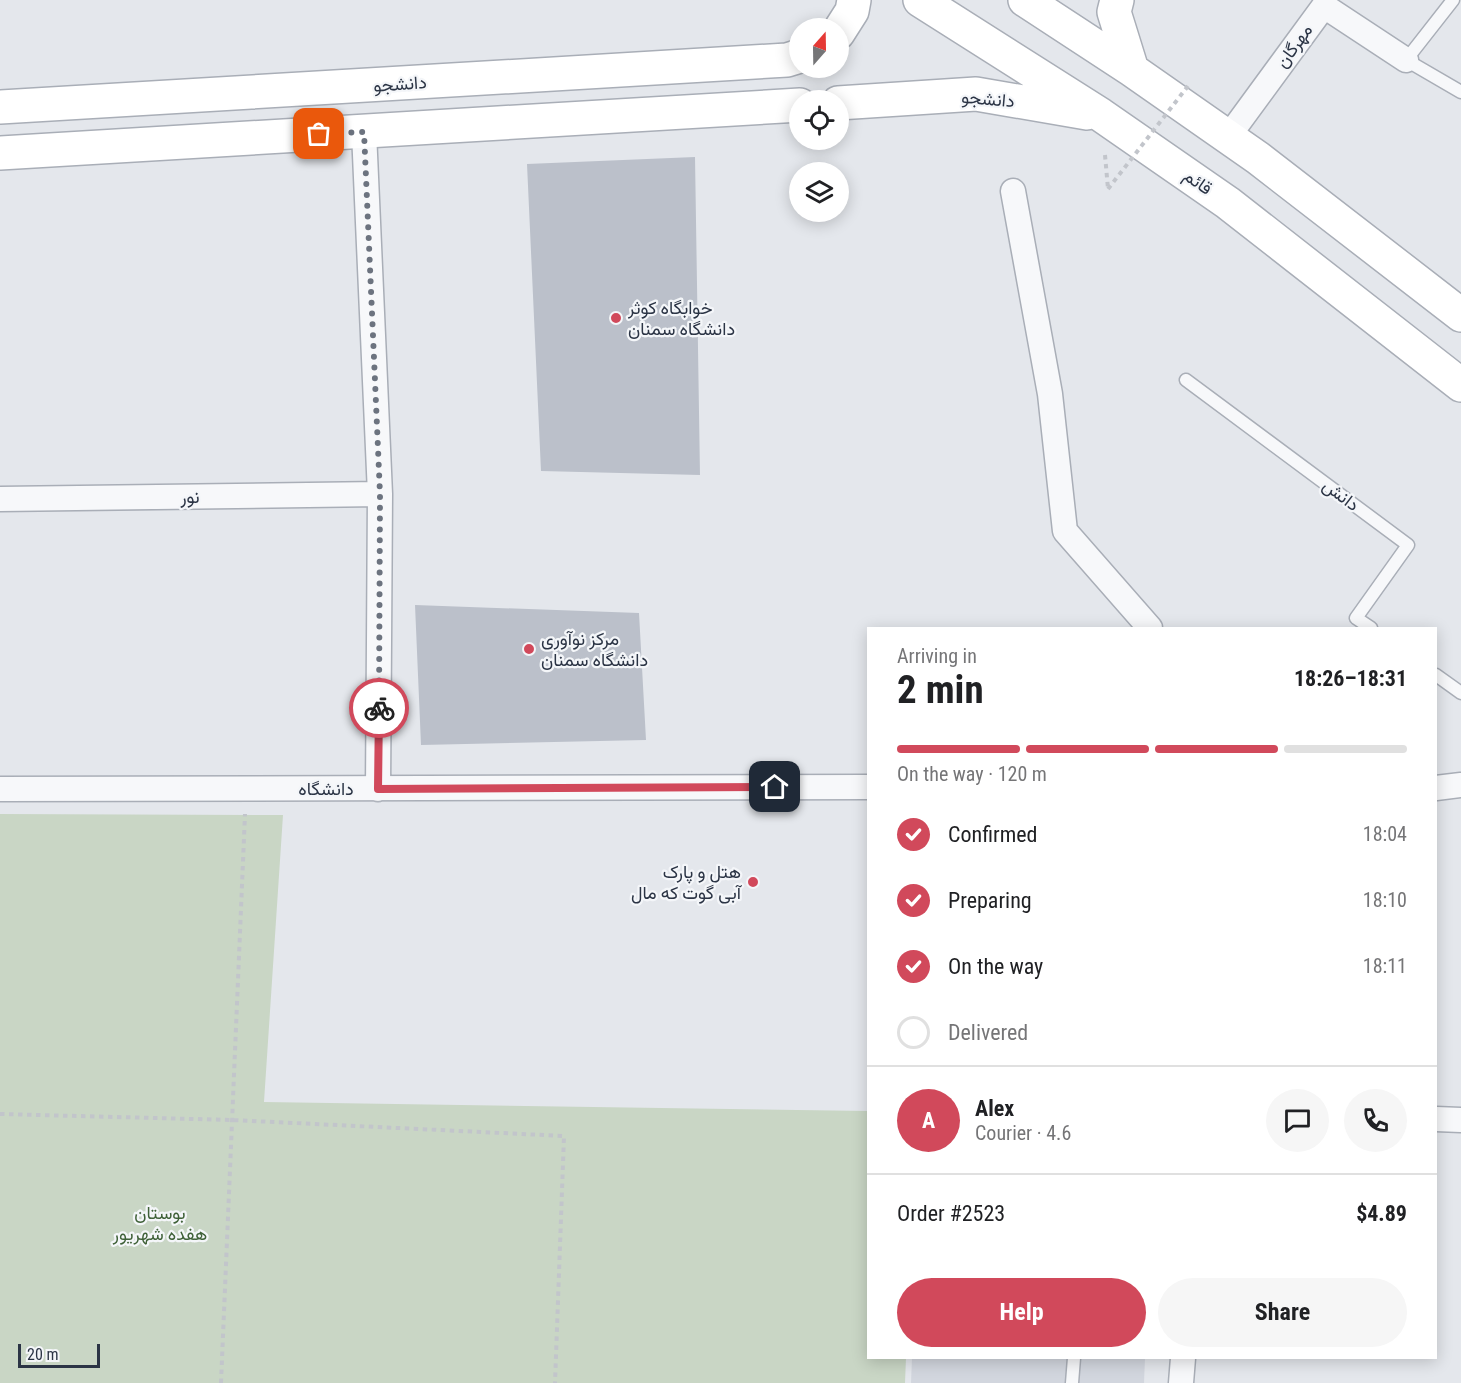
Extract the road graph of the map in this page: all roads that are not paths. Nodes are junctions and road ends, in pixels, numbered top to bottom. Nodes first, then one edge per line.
1 (854, 0) edge
2 (920, 0) edge
3 (1025, 0) edge
4 (1117, 0) edge
5 (1453, 0) edge
6 (848, 18) edge
7 (789, 59) edge
8 (1406, 60) junction
9 (1132, 70) junction
10 (359, 86) junction
11 (1461, 92) edge
12 (849, 102) edge
13 (789, 106) edge
14 (0, 107) edge
15 (1101, 116) junction
16 (364, 132) junction
17 (1228, 137) junction
18 (0, 153) edge
19 (1013, 191) dead end
20 (1461, 315) edge
21 (1186, 380) dead end
22 (1461, 385) edge
23 (380, 494) junction
24 (0, 499) edge
25 (1149, 627) edge
26 (1370, 627) edge
27 (1437, 676) edge
28 (1461, 693) edge
29 (1461, 784) edge
30 (867, 787) edge
31 (1437, 788) edge
32 (0, 789) edge
33 (378, 789) junction
34 (1437, 1119) edge
35 (1461, 1120) edge
36 (1074, 1359) edge
37 (1183, 1359) edge
38 (1072, 1383) edge
39 (1181, 1383) edge

1 - 6 main road
2 - 15 main road, قائم
3 - 9 main road
4 - 9 main road
5 - 8 lane
7 - 10 main road, دانشجو
8 - 11 lane
8 - 17 street, مهرگان
9 - 17 main road
10 - 14 main road, دانشجو
10 - 16 main road
12 - 15 main road, دانشجو
13 - 16 main road
15 - 22 main road, قائم
16 - 18 main road
16 - 23 street
17 - 20 main road
19 - 25 street
21 - 26 lane, دانش
23 - 24 street, نور
23 - 33 street
27 - 28 lane
29 - 31 street
30 - 33 street, دانشگاه
32 - 33 street, دانشگاه
34 - 35 street
36 - 38 lane
37 - 39 street

